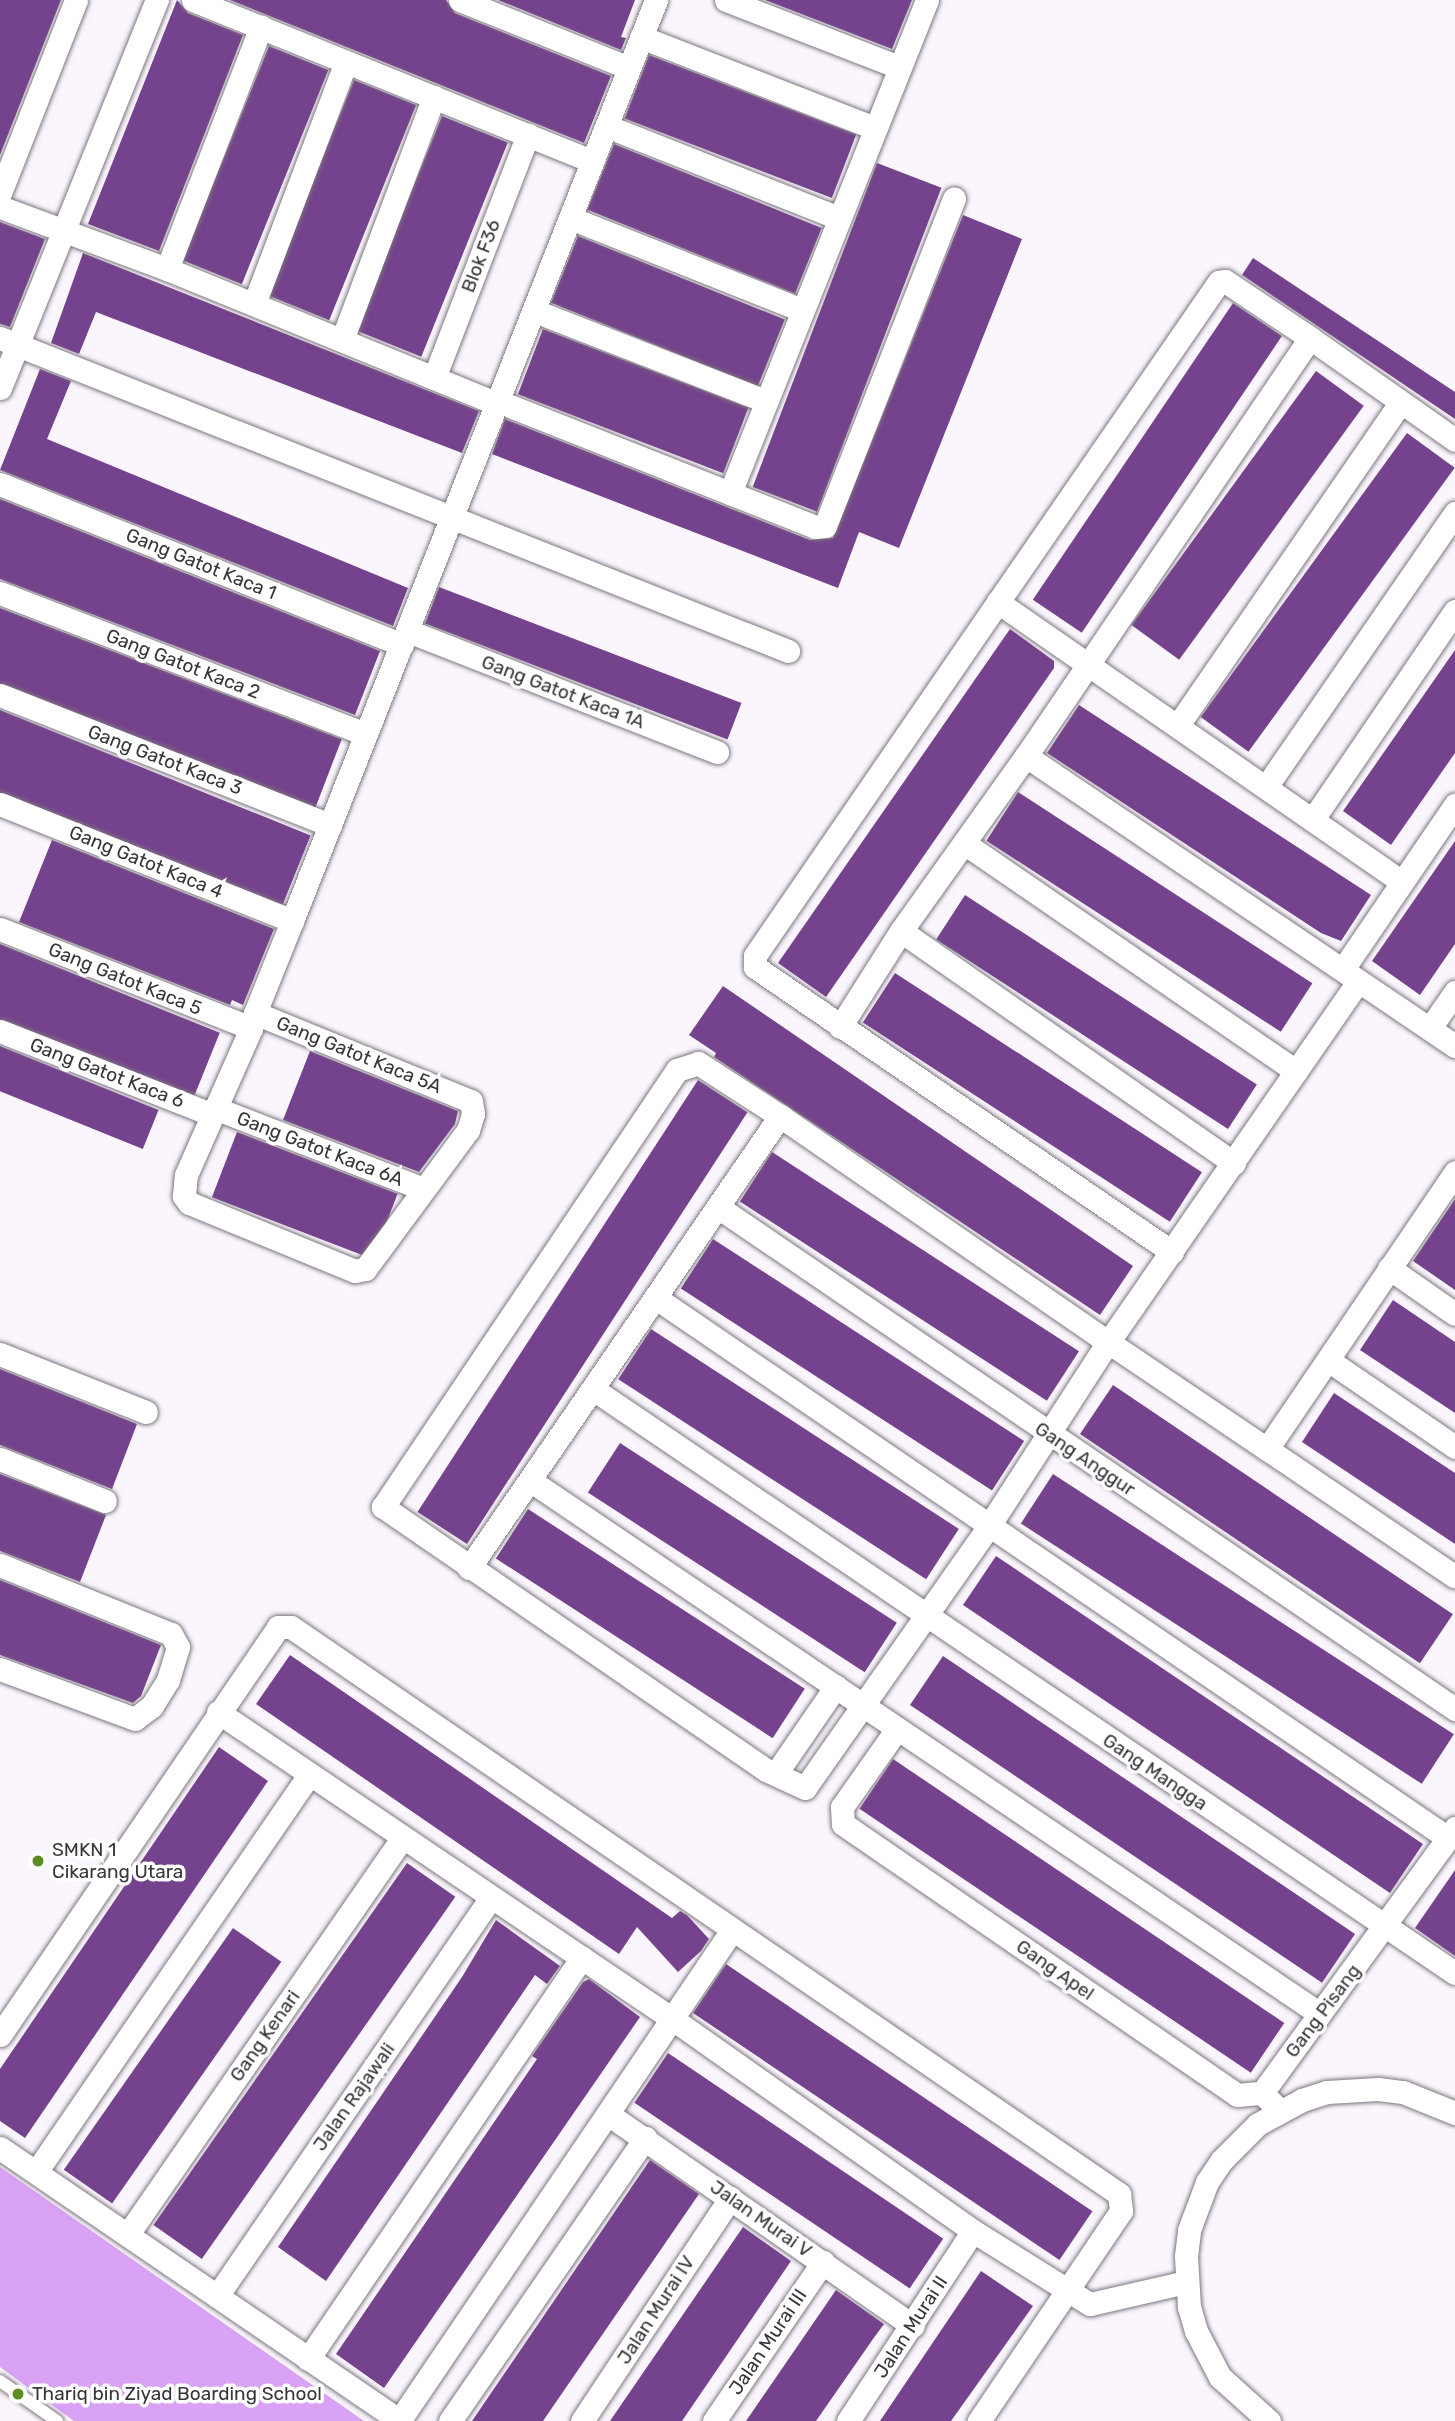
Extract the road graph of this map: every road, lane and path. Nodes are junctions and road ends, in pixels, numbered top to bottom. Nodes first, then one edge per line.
1 (76, 0) edge
2 (157, 0) edge
3 (193, 0) edge
4 (460, 0) edge
5 (656, 0) edge
6 (726, 0) edge
7 (927, 0) edge
8 (261, 27) junction
9 (641, 37) junction
10 (346, 62) junction
11 (899, 67) junction
12 (629, 68) junction
13 (434, 97) junction
14 (874, 128) junction
15 (619, 131) dead end
16 (528, 134) junction
17 (592, 160) junction
18 (0, 193) edge
19 (954, 199) dead end
20 (0, 207) edge
21 (839, 218) junction
22 (583, 223) dead end
23 (63, 232) junction
24 (167, 269) junction
25 (254, 304) junction
26 (802, 310) junction
27 (545, 316) dead end
28 (1310, 338) junction
29 (342, 340) junction
30 (8, 341) edge
31 (435, 378) junction
32 (0, 388) edge
33 (766, 401) junction
34 (1400, 402) junction
35 (503, 404) junction
36 (1455, 440) edge
37 (0, 484) edge
38 (730, 493) junction
39 (1455, 513) edge
40 (453, 517) junction
41 (0, 593) edge
42 (998, 602) junction
43 (1455, 611) edge
44 (405, 638) junction
45 (788, 651) dead end
46 (1087, 662) junction
47 (0, 695) edge
48 (1178, 725) junction
49 (365, 734) junction
50 (717, 752) dead end
51 (1026, 756) junction
52 (1266, 787) junction
53 (0, 804) edge
54 (1455, 805) edge
55 (1313, 819) junction
56 (330, 825) junction
57 (964, 843) junction
58 (1402, 882) junction
59 (292, 921) junction
60 (0, 929) edge
61 (901, 931) junction
62 (1350, 976) junction
63 (1455, 992) edge
64 (253, 1021) junction
65 (840, 1027) junction
66 (1430, 1028) junction
67 (0, 1031) edge
68 (1455, 1046) edge
69 (1296, 1071) junction
70 (215, 1112) junction
71 (780, 1116) junction
72 (1234, 1163) junction
73 (1454, 1176) edge
74 (423, 1189) junction
75 (718, 1206) junction
76 (1172, 1252) junction
77 (1389, 1268) junction
78 (656, 1298) junction
79 (1455, 1314) edge
80 (1108, 1342) junction
81 (0, 1354) edge
82 (1328, 1360) junction
83 (593, 1389) junction
84 (146, 1412) dead end
85 (1049, 1434) junction
86 (1455, 1447) edge
87 (1267, 1449) junction
88 (0, 1459) edge
89 (531, 1481) junction
90 (106, 1501) dead end
91 (989, 1526) junction
92 (0, 1565) edge
93 (469, 1568) junction
94 (1455, 1577) edge
95 (925, 1616) junction
96 (0, 1669) edge
97 (836, 1686) junction
98 (864, 1706) junction
99 (1455, 1709) edge
100 (218, 1712) junction
101 (897, 1729) junction
102 (777, 1772) junction
103 (309, 1776) junction
104 (1451, 1833) edge
105 (402, 1838) junction
106 (491, 1898) junction
107 (1384, 1928) junction
108 (732, 1930) junction
109 (582, 1958) junction
110 (1455, 1973) edge
111 (1320, 2014) junction
112 (674, 2020) junction
113 (0, 2035) edge
114 (1270, 2101) junction
115 (1454, 2109) edge
116 (608, 2114) junction
117 (645, 2138) junction
118 (0, 2148) edge
119 (36, 2172) junction
120 (730, 2198) junction
121 (973, 2231) junction
122 (128, 2234) junction
123 (822, 2262) junction
124 (1186, 2281) junction
125 (1067, 2290) junction
126 (217, 2296) junction
127 (913, 2326) junction
128 (308, 2359) junction
129 (0, 2381) edge
130 (57, 2421) edge
131 (399, 2421) edge
132 (450, 2421) edge
133 (582, 2421) edge
134 (714, 2421) edge
135 (848, 2421) edge
136 (979, 2421) edge
137 (1269, 2421) edge

1 - 18 street
2 - 23 street
3 - 8 street
4 - 12 street
5 - 9 street
6 - 11 street
7 - 11 street
8 - 10 street
8 - 24 street
9 - 12 street
9 - 14 street
10 - 13 street
10 - 25 street
11 - 14 street
12 - 17 street
13 - 16 street
13 - 29 street
14 - 21 street
15 - 21 street
16 - 17 street
16 - 31 street, Blok F36
17 - 35 street
19 - 38 street
20 - 23 street
21 - 26 street
22 - 26 street
23 - 24 street
23 - 30 street
24 - 25 street
25 - 29 street
26 - 33 street
27 - 33 street
28 - 34 street
28 - 42 street
28 - 46 street
29 - 31 street
30 - 32 street
30 - 40 street
31 - 35 street
33 - 38 street
34 - 36 street
34 - 48 street
35 - 38 street
35 - 40 street
37 - 44 street, Gang Gatot Kaca 1
39 - 52 street
40 - 44 street
40 - 45 street
41 - 49 street, Gang Gatot Kaca 2
42 - 46 street
42 - 65 street
43 - 55 street
44 - 49 street
44 - 50 street, Gang Gatot Kaca 1A
46 - 48 street
46 - 51 street
47 - 56 street, Gang Gatot Kaca 3
48 - 52 street
49 - 56 street
51 - 57 street
51 - 62 street
52 - 55 street
53 - 59 street, Gang Gatot Kaca 4
54 - 58 street
55 - 58 street
56 - 59 street
57 - 61 street
57 - 69 street
58 - 62 street
59 - 64 street
60 - 64 street, Gang Gatot Kaca 5
61 - 65 street
61 - 72 street
62 - 66 street
62 - 69 street
63 - 66 street
64 - 70 street
64 - 74 street, Gang Gatot Kaca 5A
65 - 76 street
66 - 68 street
67 - 70 street, Gang Gatot Kaca 6
69 - 72 street
70 - 74 street, Gang Gatot Kaca 6A
70 - 74 street
71 - 75 street
71 - 80 street
71 - 93 street
72 - 76 street
73 - 77 street
75 - 78 street
75 - 85 street, Gang Anggur
76 - 80 street
77 - 79 street
77 - 82 street
78 - 83 street
78 - 91 street
80 - 85 street
80 - 87 street
81 - 84 street
82 - 86 street
82 - 87 street
83 - 89 street
83 - 95 street, Gang Mangga
85 - 91 street
85 - 99 street, Gang Anggur
87 - 94 street
88 - 90 street
89 - 93 street
89 - 97 street
91 - 95 street
91 - 104 street
92 - 96 street
93 - 102 street
95 - 98 street
95 - 107 street, Gang Mangga
97 - 98 street
97 - 102 street
98 - 101 street
98 - 102 street
100 - 103 street
100 - 108 street
100 - 113 street
101 - 111 street
101 - 114 street, Gang Apel
103 - 105 street
103 - 119 street
104 - 107 street, Gang Pisang
105 - 106 street
105 - 122 street, Gang Kenari
106 - 109 street
106 - 126 street, Jalan Rajawali
107 - 110 street
107 - 111 street, Gang Pisang
108 - 112 street
108 - 125 street
109 - 112 street
109 - 128 street
111 - 114 street, Gang Pisang
112 - 116 street
112 - 121 street
114 - 115 street
114 - 124 street
116 - 117 street, Jalan Murai V
116 - 131 street
117 - 120 street, Jalan Murai V
117 - 132 street
118 - 119 street
119 - 122 street
120 - 123 street, Jalan Murai V
120 - 133 street, Jalan Murai IV
121 - 125 street
121 - 127 street, Jalan Murai II
122 - 126 street
123 - 127 street, Jalan Murai V
123 - 134 street, Jalan Murai III
124 - 125 street
124 - 137 street
125 - 136 street
126 - 128 street
127 - 135 street, Jalan Murai II
128 - 131 street
129 - 130 lane

